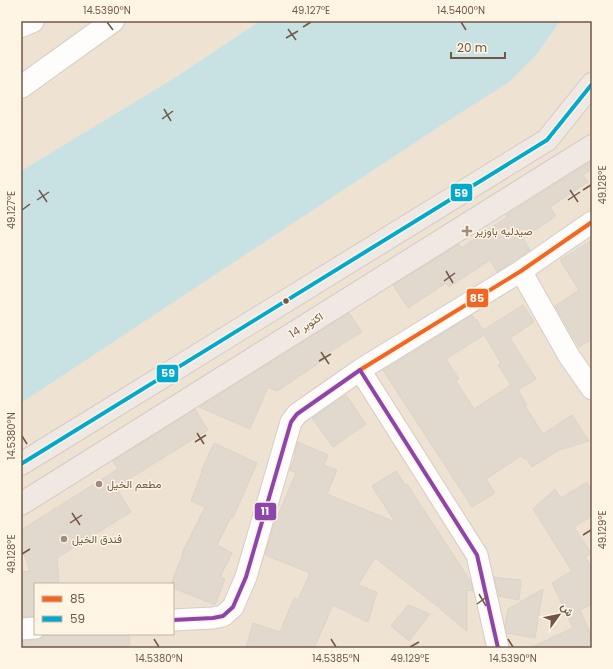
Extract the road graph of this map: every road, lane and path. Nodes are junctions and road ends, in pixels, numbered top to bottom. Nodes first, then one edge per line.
1 (33, 21) edge
2 (113, 21) edge
3 (21, 26) edge
4 (592, 84) edge
5 (21, 87) edge
6 (592, 146) edge
7 (592, 222) edge
8 (521, 270) junction
9 (360, 370) junction
10 (592, 388) edge
11 (21, 464) edge
12 (21, 504) edge
13 (174, 620) edge
14 (34, 628) edge
15 (21, 629) edge
16 (498, 648) edge

1 - 3 main road
2 - 5 main road
4 - 11 highway
6 - 12 highway, 14 اكتوبر
7 - 8 street
8 - 9 street
8 - 10 street
9 - 13 street
9 - 16 street
14 - 15 street

